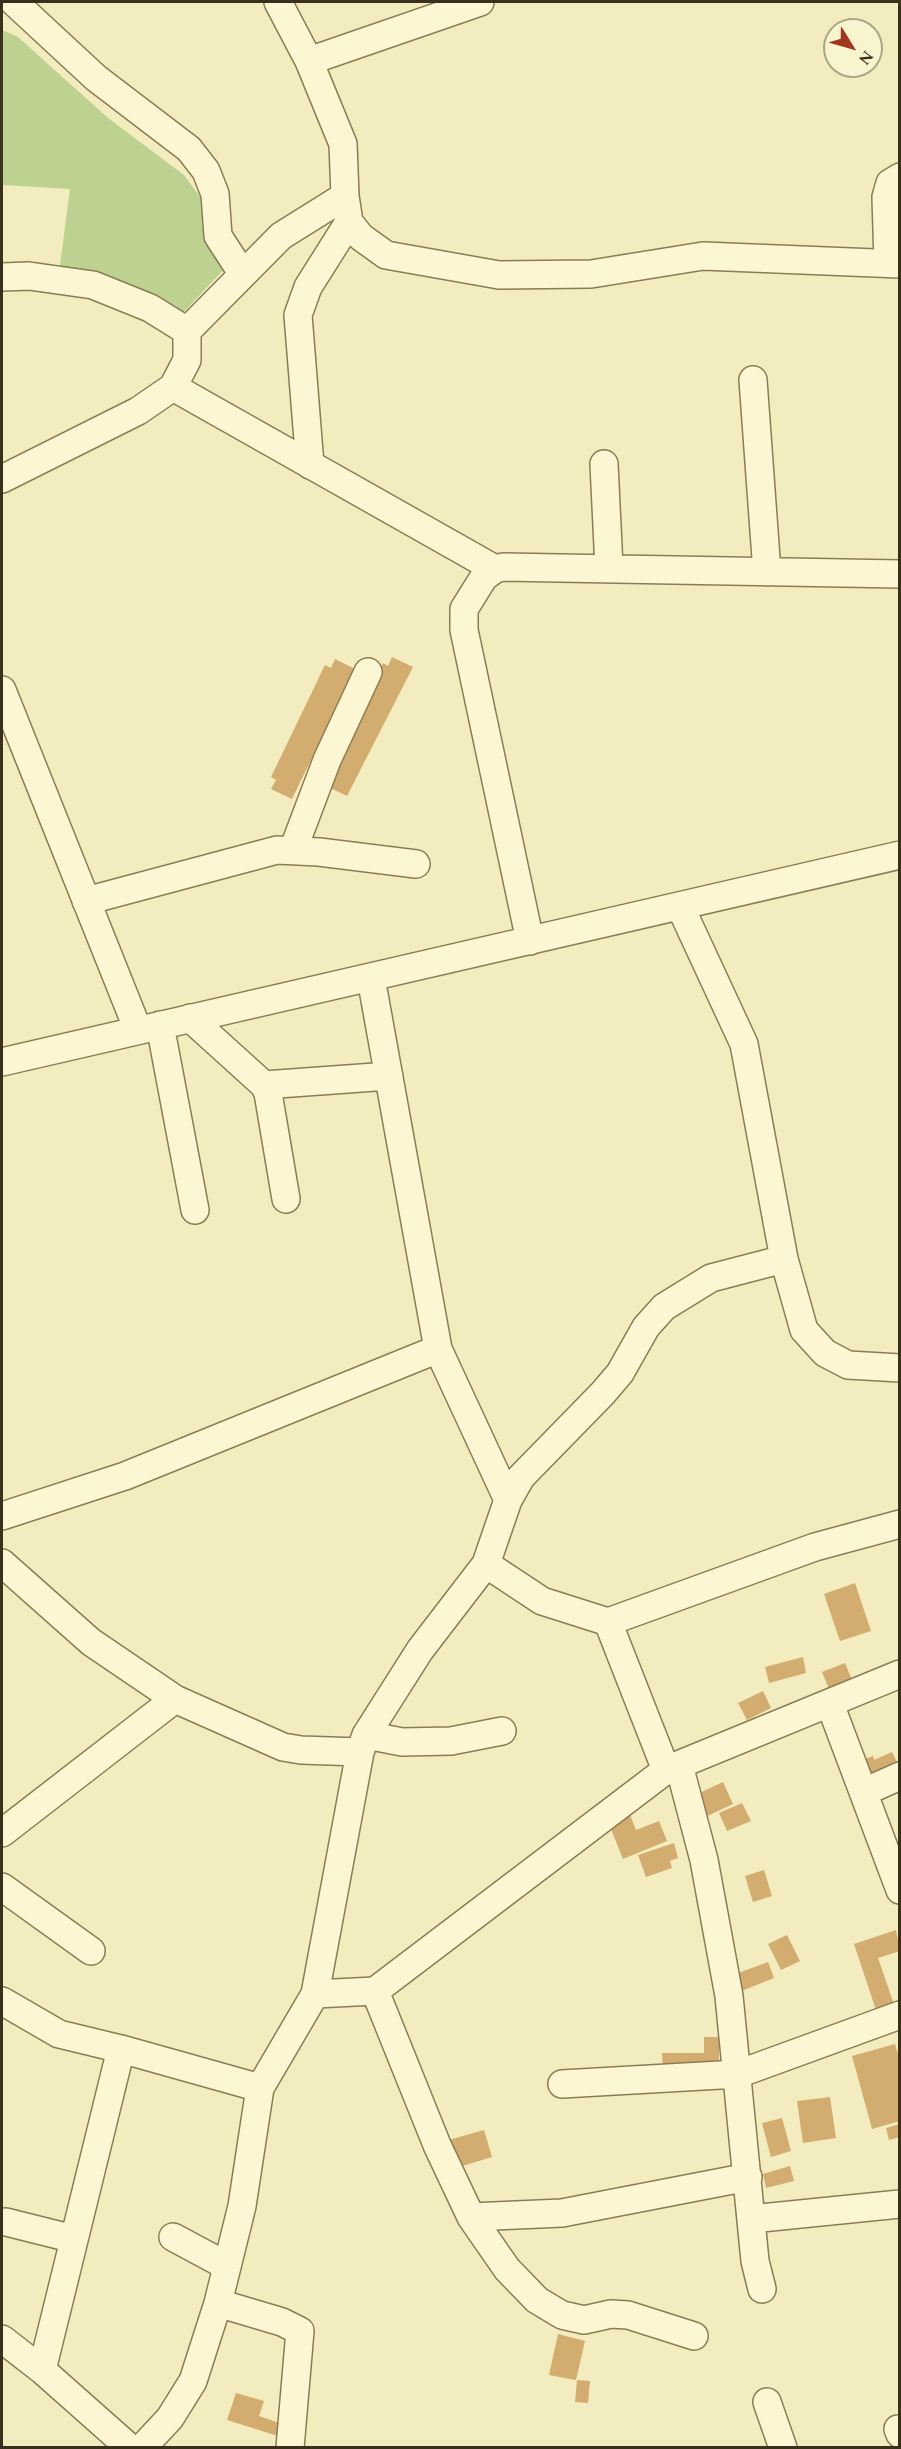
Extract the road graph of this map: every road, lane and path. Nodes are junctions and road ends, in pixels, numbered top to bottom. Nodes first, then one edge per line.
1 (14, 2) edge
2 (278, 2) edge
3 (480, 2) edge
4 (309, 61) junction
5 (900, 177) edge
6 (347, 209) junction
7 (894, 264) edge
8 (242, 273) junction
9 (2, 277) edge
10 (187, 331) junction
11 (753, 380) dead end
12 (173, 387) junction
13 (604, 464) dead end
14 (310, 465) junction
15 (2, 479) edge
16 (609, 568) junction
17 (495, 569) junction
18 (767, 572) junction
19 (900, 574) edge
20 (368, 672) dead end
21 (2, 690) edge
22 (293, 850) junction
23 (900, 855) edge
24 (416, 864) dead end
25 (86, 901) junction
26 (680, 906) junction
27 (530, 941) junction
28 (371, 978) junction
29 (190, 1018) junction
30 (149, 1027) junction
31 (2, 1062) edge
32 (389, 1076) junction
33 (264, 1085) junction
34 (286, 1198) dead end
35 (195, 1210) dead end
36 (783, 1259) junction
37 (438, 1349) junction
38 (900, 1368) edge
39 (508, 1500) junction
40 (2, 1516) edge
41 (900, 1524) edge
42 (2, 1563) edge
43 (486, 1564) junction
44 (608, 1622) junction
45 (900, 1674) edge
46 (175, 1700) junction
47 (830, 1704) junction
48 (502, 1731) dead end
49 (363, 1744) junction
50 (672, 1767) junction
51 (900, 1776) edge
52 (864, 1792) junction
53 (8, 1818) edge
54 (2, 1887) edge
55 (900, 1890) edge
56 (91, 1951) dead end
57 (375, 1990) junction
58 (315, 1995) junction
59 (2, 2001) edge
60 (900, 2016) edge
61 (121, 2049) junction
62 (738, 2074) junction
63 (562, 2084) dead end
64 (260, 2088) junction
65 (748, 2177) junction
66 (900, 2204) edge
67 (471, 2217) junction
68 (751, 2219) junction
69 (6, 2222) dead end
70 (172, 2237) dead end
71 (74, 2239) junction
72 (227, 2266) junction
73 (762, 2289) dead end
74 (218, 2303) junction
75 (694, 2336) dead end
76 (2, 2339) edge
77 (42, 2370) junction
78 (767, 2402) dead end
79 (130, 2448) edge
80 (142, 2448) edge
81 (290, 2448) edge
82 (783, 2448) edge

1 - 8 street
2 - 4 street
3 - 4 street
4 - 6 street
5 - 7 street
6 - 7 street
6 - 8 street
6 - 14 street
8 - 10 street
9 - 10 street
10 - 12 street
11 - 18 street
12 - 14 street
12 - 15 street
13 - 16 street
14 - 17 street
16 - 17 street
16 - 18 street
17 - 27 street
18 - 19 street
20 - 22 street
21 - 25 street
22 - 24 street
22 - 25 street
23 - 26 street
25 - 30 street
26 - 27 street
26 - 36 street
27 - 28 street
28 - 29 street
28 - 32 street
29 - 30 street
29 - 33 street
30 - 31 street
30 - 35 street
32 - 33 street
32 - 37 street
33 - 34 street
36 - 38 street
36 - 39 street
37 - 39 street
37 - 40 street
39 - 43 street
41 - 44 street
42 - 46 street
43 - 44 street
43 - 49 street
44 - 50 street
45 - 47 street
46 - 49 street
46 - 53 street
47 - 50 street
47 - 52 street
48 - 49 street
49 - 58 street
50 - 57 street
50 - 62 street
51 - 52 street
52 - 55 street
54 - 56 street
57 - 58 street
57 - 67 street
58 - 64 street
59 - 61 street
60 - 62 street
61 - 64 street
61 - 71 street
62 - 63 street
62 - 65 street
64 - 72 street
65 - 67 street
65 - 68 street
66 - 68 street
67 - 75 street
68 - 73 street
69 - 71 street
70 - 72 street
71 - 77 street
72 - 74 street
74 - 80 street
74 - 81 street
76 - 77 street
77 - 79 street
78 - 82 street

